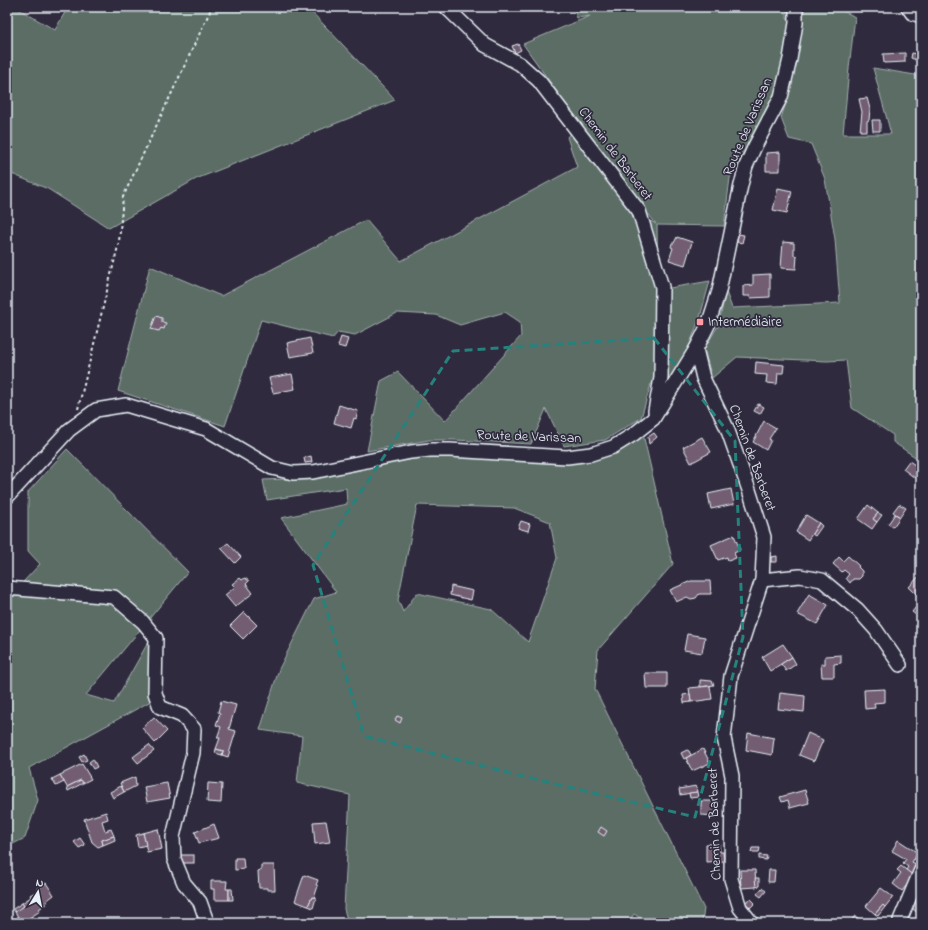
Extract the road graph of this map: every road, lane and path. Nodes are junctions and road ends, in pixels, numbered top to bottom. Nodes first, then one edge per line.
1 (212, 7) edge
2 (446, 7) edge
3 (796, 7) edge
4 (908, 7) edge
5 (921, 16) edge
6 (696, 349) junction
7 (653, 419) junction
8 (74, 427) junction
9 (7, 497) edge
10 (762, 580) junction
11 (7, 588) edge
12 (900, 665) dead end
13 (921, 870) edge
14 (204, 923) edge
15 (752, 923) edge
16 (900, 923) edge

1 - 8 path
2 - 7 street, Chemin de Barberet
3 - 6 street, Route de Varissan
4 - 5 street
6 - 7 street, Route de Varissan
6 - 10 street, Chemin de Barberet
7 - 8 street, Route de Varissan
8 - 9 street, Route de Varissan
10 - 12 street
10 - 15 street, Chemin de Barberet
11 - 14 street
13 - 16 street

